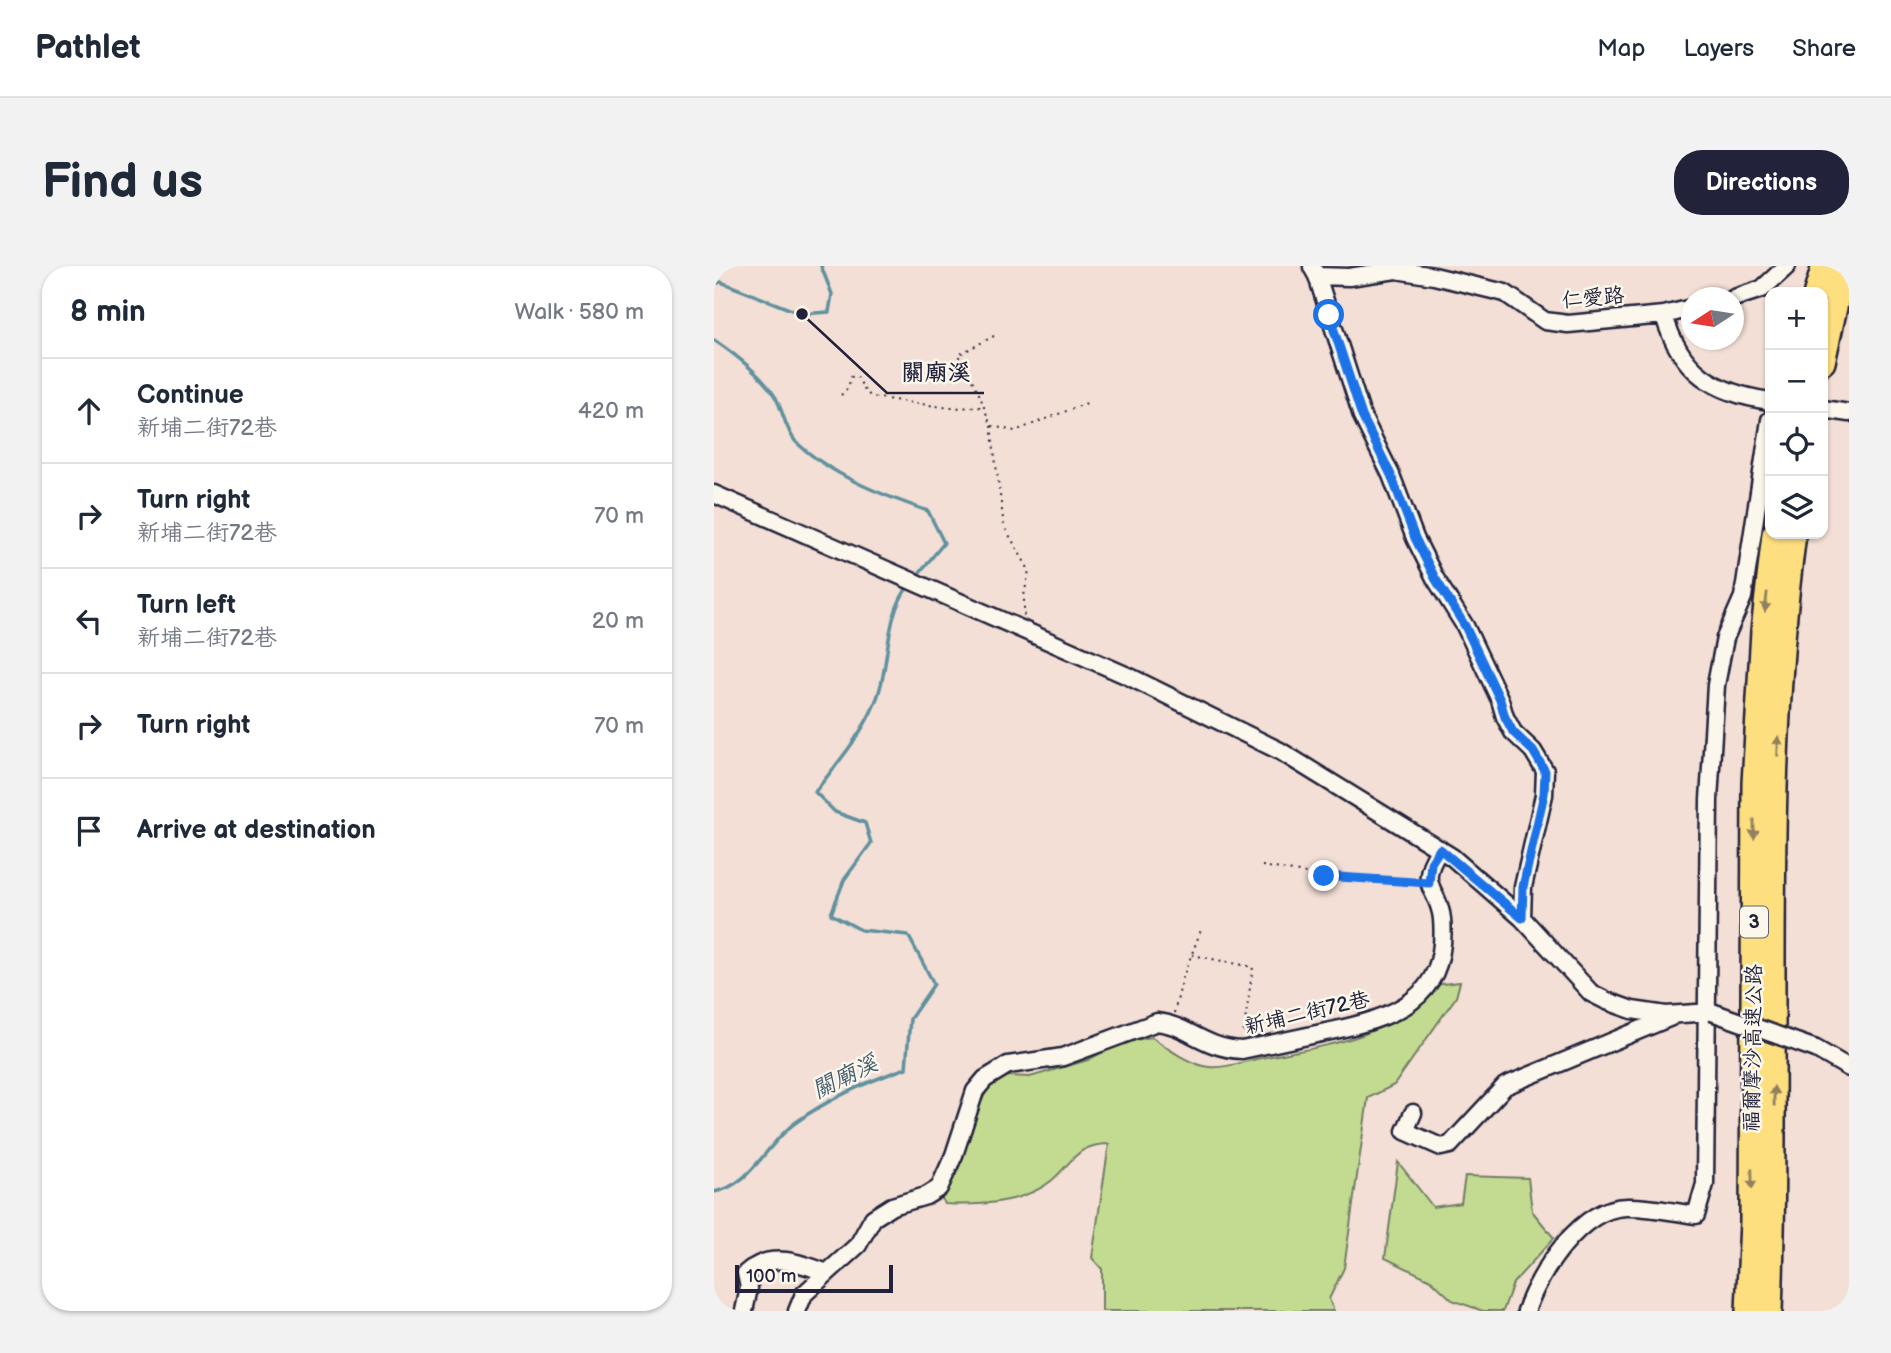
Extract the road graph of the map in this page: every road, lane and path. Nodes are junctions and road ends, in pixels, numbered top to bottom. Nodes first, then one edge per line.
1 (1787, 266) edge
2 (1824, 266) edge
3 (1844, 266) edge
4 (1314, 271) edge
5 (1818, 287) edge
6 (1744, 295) edge
7 (1681, 311) edge
8 (1664, 315) junction
9 (994, 337) dead end
10 (1826, 350) edge
11 (841, 395) dead end
12 (1765, 400) edge
13 (1087, 403) dead end
14 (984, 407) junction
15 (1828, 410) edge
16 (1848, 413) edge
17 (990, 426) junction
18 (1765, 453) edge
19 (714, 494) edge
20 (714, 504) edge
21 (736, 510) dead end
22 (1773, 539) edge
23 (1793, 539) edge
24 (1021, 630) junction
25 (1440, 849) junction
26 (1262, 866) dead end
27 (1429, 883) junction
28 (1522, 918) junction
29 (1201, 930) dead end
30 (1192, 955) junction
31 (1709, 1012) junction
32 (1679, 1014) junction
33 (1168, 1023) junction
34 (1243, 1039) dead end
35 (1849, 1068) edge
36 (1413, 1113) dead end
37 (827, 1273) junction
38 (744, 1311) edge
39 (797, 1311) edge
40 (1526, 1311) edge
41 (1748, 1311) edge
42 (1770, 1311) edge

1 - 6 street
2 - 5 highway
3 - 10 highway
4 - 8 street, 仁愛路
4 - 28 street
7 - 8 street, 仁愛路
8 - 12 street
9 - 14 path
11 - 14 path
13 - 17 path
14 - 17 path
15 - 16 street
17 - 24 path
18 - 31 street
19 - 24 street
20 - 21 street
22 -> 41 highway, 福爾摩沙高速公路 / 3
42 -> 23 highway, 福爾摩沙高速公路 / 3
24 - 25 street
25 - 27 street
25 - 28 street
26 - 27 path
27 - 33 street, 新埔二街72巷
28 - 32 street
29 - 30 path
30 - 33 path
30 - 34 path
31 - 32 street
31 - 35 street, bridge
31 - 40 street
32 - 36 street
33 - 37 street
37 - 38 street
37 - 39 street

